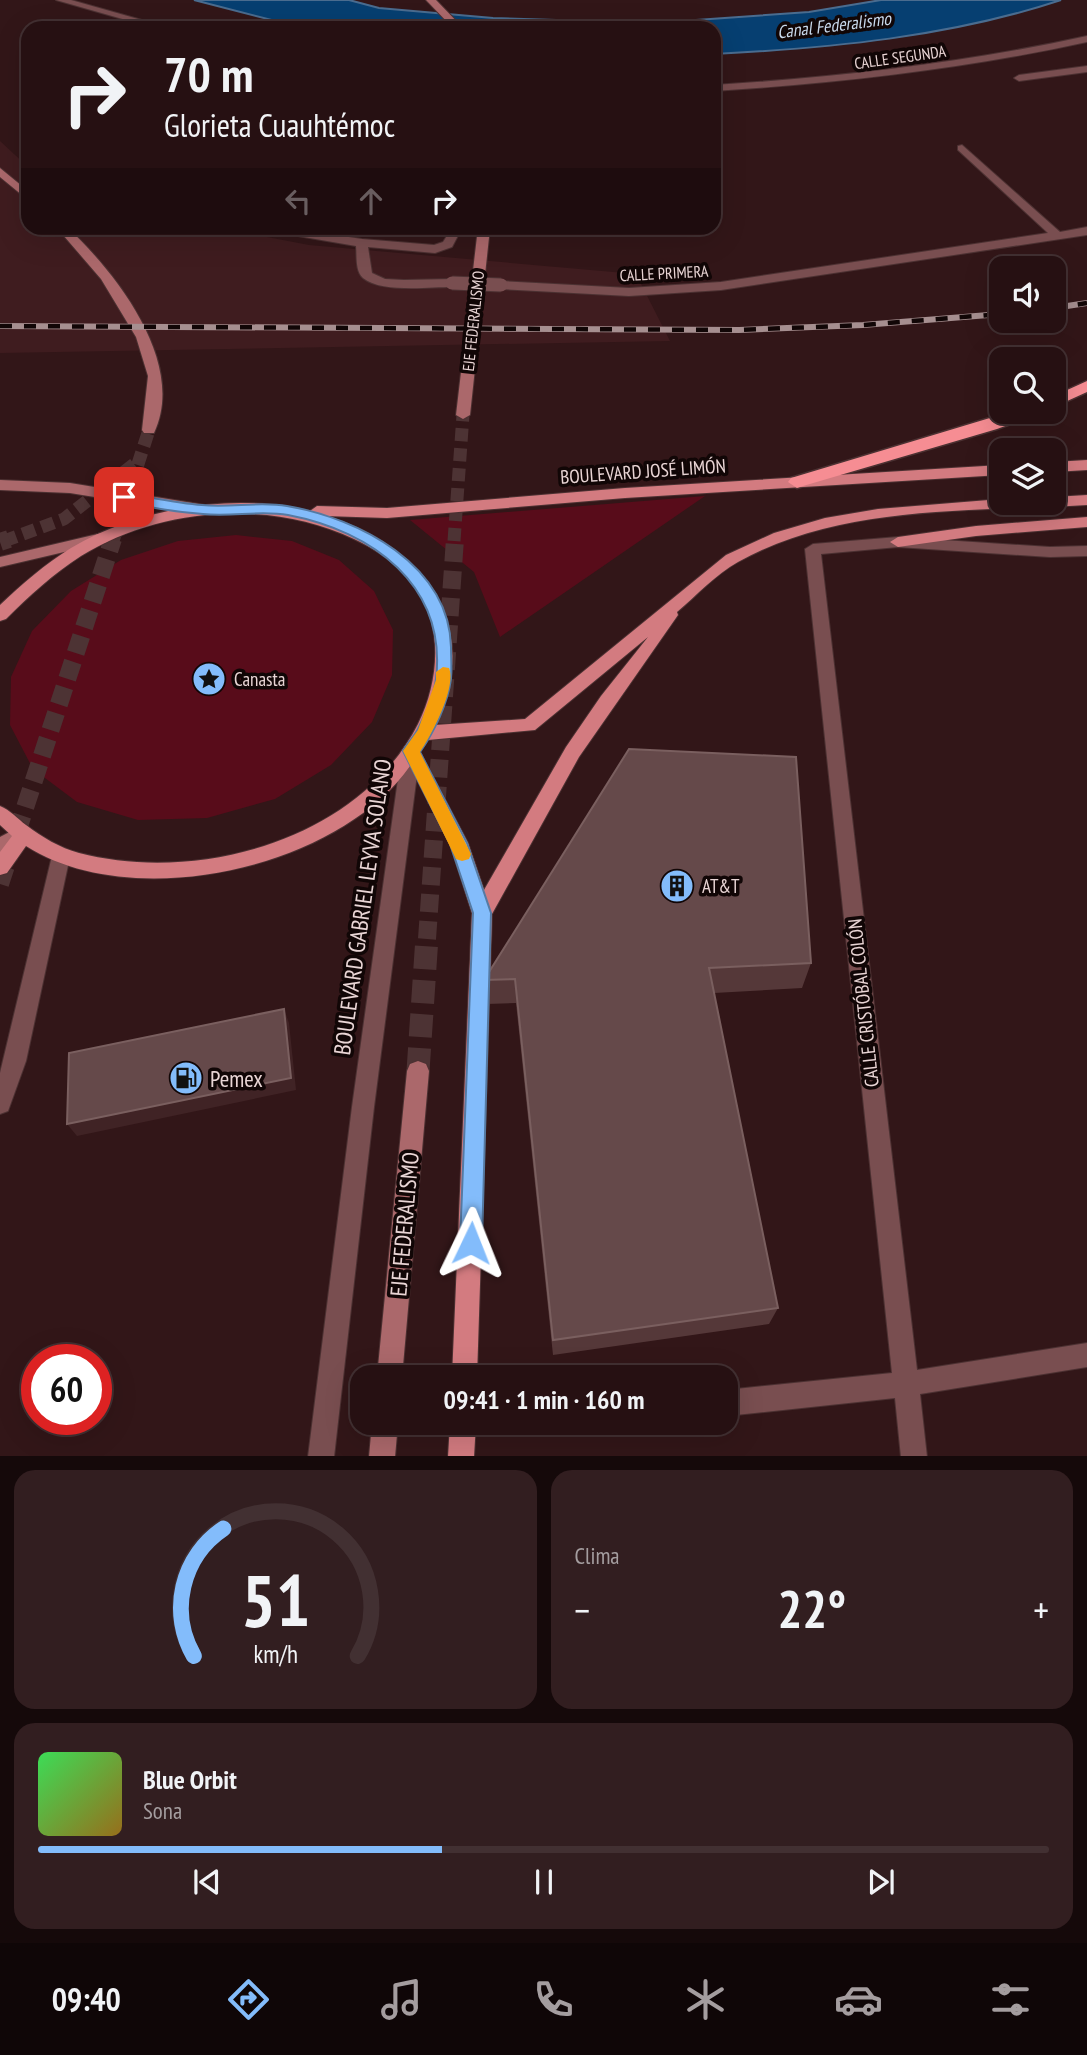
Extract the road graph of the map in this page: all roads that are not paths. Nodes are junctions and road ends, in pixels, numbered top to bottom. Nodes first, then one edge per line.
1 (61, 0) edge
2 (431, 0) edge
3 (139, 21) edge
4 (451, 21) edge
5 (1087, 39) edge
6 (1087, 69) edge
7 (1018, 78) dead end
8 (721, 88) edge
9 (962, 148) dead end
10 (0, 171) edge
11 (21, 190) edge
12 (1087, 231) edge
13 (68, 235) edge
14 (312, 235) edge
15 (453, 235) edge
16 (483, 235) edge
17 (1057, 235) junction
18 (362, 243) junction
19 (1087, 386) edge
20 (1066, 396) edge
21 (463, 415) tunnel mouth
22 (994, 424) edge
23 (149, 430) tunnel mouth
24 (1087, 465) edge
25 (1066, 466) edge
26 (989, 471) edge
27 (797, 482) junction
28 (0, 485) edge
29 (1087, 500) edge
30 (1066, 501) edge
31 (989, 505) edge
32 (205, 510) junction
33 (288, 511) junction
34 (1087, 522) edge
35 (106, 537) junction
36 (898, 542) junction
37 (1087, 551) edge
38 (0, 562) edge
39 (676, 604) junction
40 (0, 615) edge
41 (425, 733) junction
42 (411, 751) junction
43 (0, 814) edge
44 (22, 835) junction
45 (0, 847) edge
46 (61, 856) junction
47 (0, 867) edge
48 (482, 913) junction
49 (418, 1072) tunnel mouth
50 (0, 1103) edge
51 (1087, 1355) edge
52 (390, 1365) edge
53 (466, 1365) edge
54 (905, 1384) junction
55 (738, 1402) edge
56 (384, 1435) edge
57 (462, 1435) edge
58 (321, 1456) edge
59 (382, 1456) edge
60 (461, 1456) edge
61 (914, 1456) edge

1 - 3 street
2 - 4 main road
5 - 8 street, CALLE SEGUNDA
6 - 7 street
9 - 17 street
10 - 11 main road
12 - 17 street, CALLE PRIMERA
13 - 23 main road
14 - 18 street
15 - 18 street
16 - 21 main road, EJE FEDERALISMO
17 - 18 street, CALLE PRIMERA, bridge
19 - 20 highway
22 - 27 highway
24 - 25 main road
26 - 27 main road, BOULEVARD JOSÉ LIMÓN
27 - 33 main road, BOULEVARD JOSÉ LIMÓN
28 - 32 main road
29 - 30 main road
31 - 39 main road
32 - 33 main road
32 - 35 main road
33 - 41 main road
34 - 36 main road
35 - 38 main road
35 - 40 main road
36 - 37 street
36 - 54 street, CALLE CRISTÓBAL COLÓN
39 - 41 main road
39 - 48 main road
41 - 42 main road
42 - 46 main road
42 - 48 main road, BOULEVARD GABRIEL LEYVA SOLANO
42 - 58 street, BOULEVARD GABRIEL LEYVA SOLANO
43 - 44 main road
44 - 45 main road
44 - 46 main road
44 - 47 main road
46 - 50 street
48 - 53 main road, BOULEVARD GABRIEL LEYVA SOLANO
49 - 52 main road, EJE FEDERALISMO
51 - 54 street
54 - 55 street
54 - 61 street, CALLE CRISTÓBAL COLÓN
56 - 59 main road
57 - 60 main road

